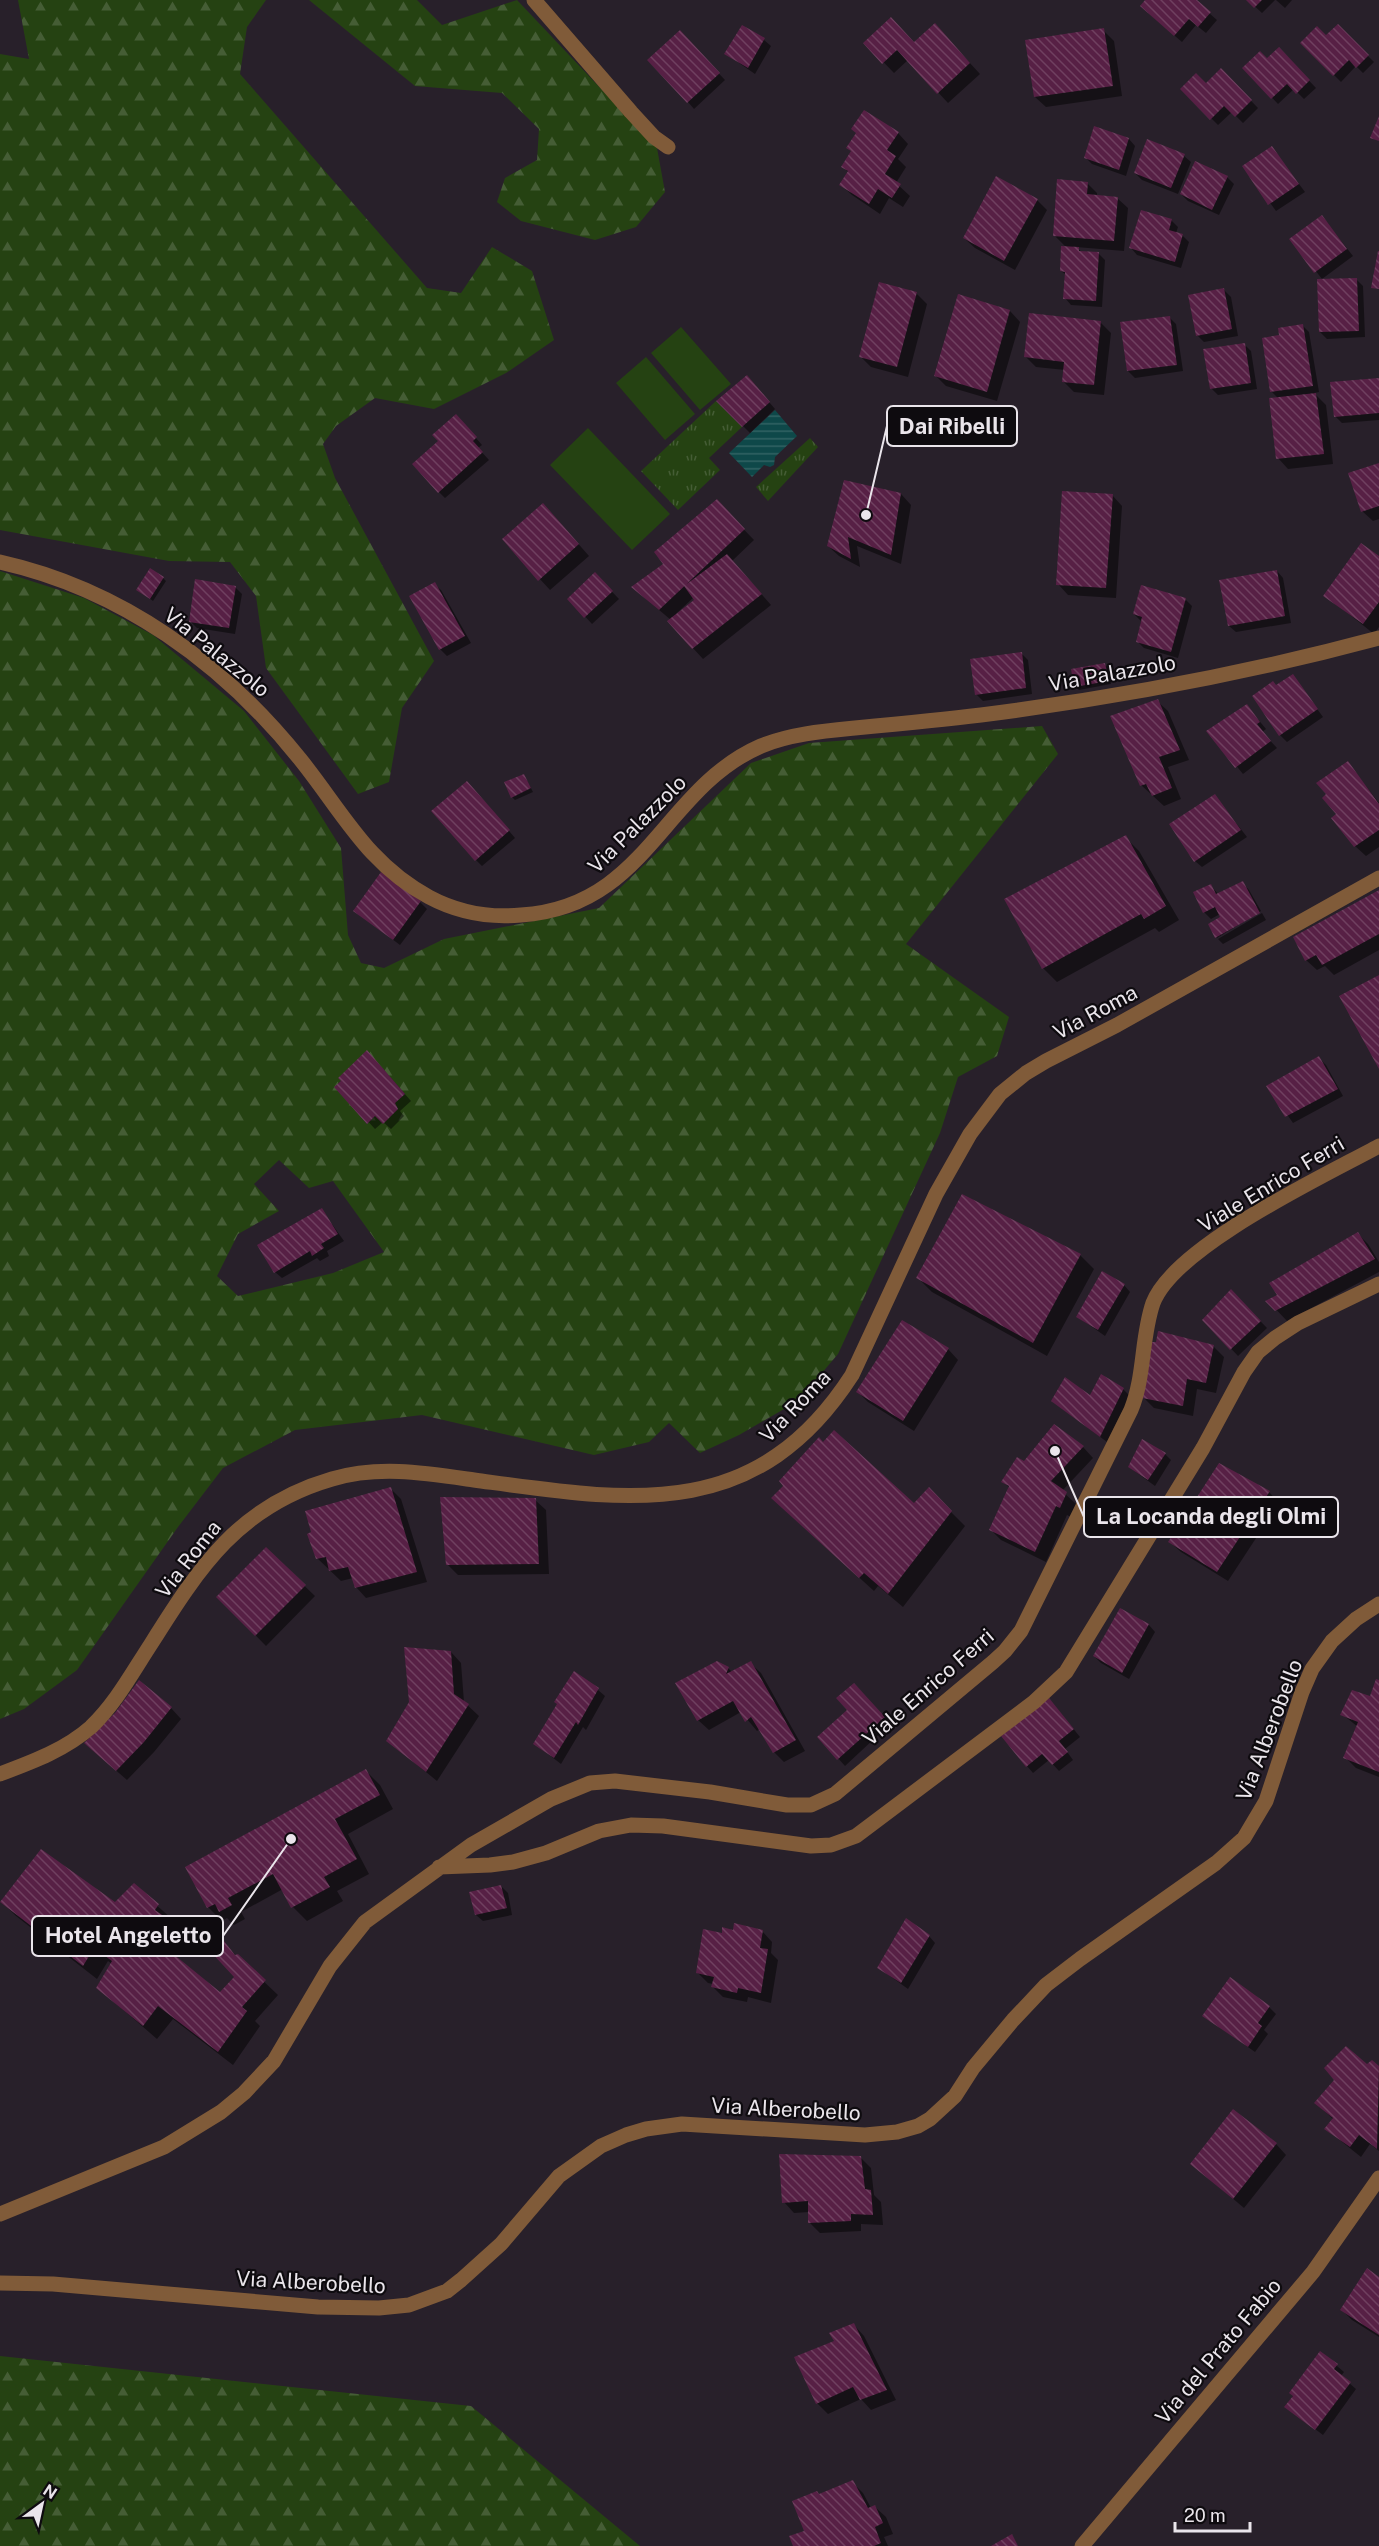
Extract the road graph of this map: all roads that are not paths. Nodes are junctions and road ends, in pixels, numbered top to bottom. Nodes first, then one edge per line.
1 (534, 0) edge
2 (668, 147) dead end
3 (0, 562) edge
4 (1379, 638) edge
5 (1379, 878) edge
6 (1379, 1146) edge
7 (1379, 1284) edge
8 (1379, 1604) edge
9 (0, 1774) edge
10 (439, 1867) junction
11 (1379, 2178) edge
12 (0, 2214) edge
13 (0, 2283) edge
14 (1082, 2546) edge

1 - 2 street
3 - 4 street, Via Palazzolo
5 - 9 street, Via Roma
6 - 10 street, Viale Enrico Ferri
7 - 10 street
8 - 13 street, Via Alberobello
10 - 12 street, Viale Enrico Ferri
11 - 14 street, Via del Prato Fabio

